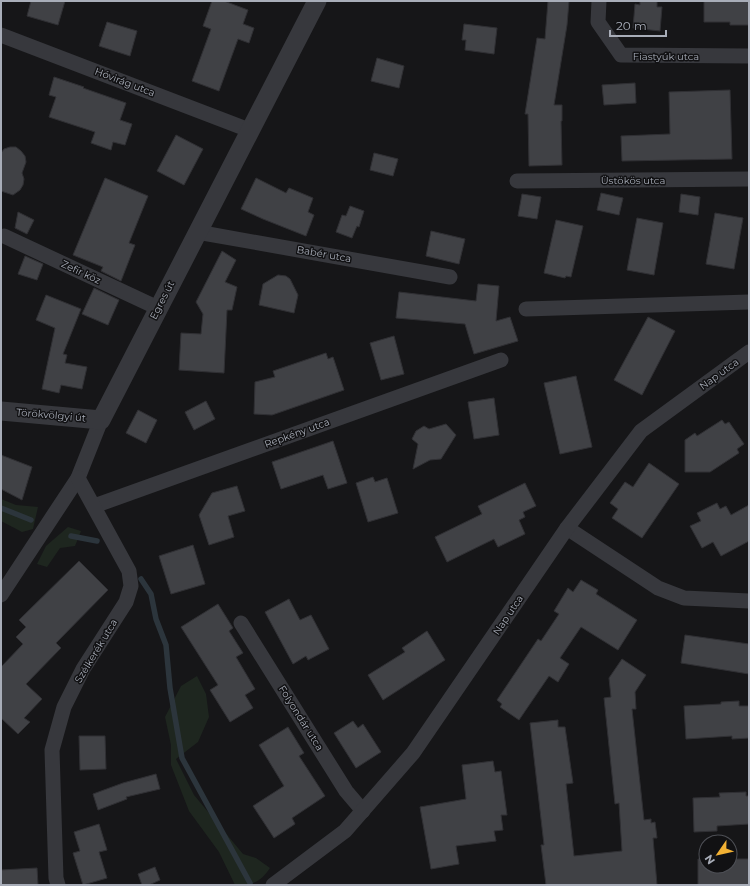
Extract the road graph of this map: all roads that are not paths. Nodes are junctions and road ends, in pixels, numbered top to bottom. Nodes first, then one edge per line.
1 (316, 1) edge
2 (599, 1) edge
3 (1, 35) edge
4 (749, 56) edge
5 (250, 130) junction
6 (749, 179) edge
7 (516, 181) dead end
8 (197, 232) junction
9 (4, 236) dead end
10 (450, 277) dead end
11 (749, 302) edge
12 (158, 308) junction
13 (526, 309) dead end
14 (749, 352) edge
15 (501, 360) dead end
16 (1, 411) edge
17 (101, 420) junction
18 (78, 478) junction
19 (94, 506) junction
20 (567, 528) junction
21 (1, 595) edge
22 (749, 601) edge
23 (241, 623) dead end
24 (363, 810) junction
25 (58, 885) edge
26 (273, 885) edge

1 - 5 street, Egres út
2 - 4 street, Fiastyúk utca
3 - 5 street, Hóvirág utca
5 - 8 street, Egres út
6 - 7 street, Üstökös utca
8 - 10 street, Babér utca
8 - 12 street, Egres út
9 - 12 street, Zefír köz
11 - 13 street
12 - 17 street, Egres út
14 - 20 street, Nap utca
15 - 19 street, Repkény utca
16 - 17 street, Törökvölgyi út
17 - 18 street, Egres út
18 - 19 street, Szélkerék utca
18 - 21 street, Egres út
19 - 25 street, Szélkerék utca
20 - 22 street
20 - 24 street, Nap utca
23 - 24 street, Folyondár utca
24 - 26 street, Nap utca

